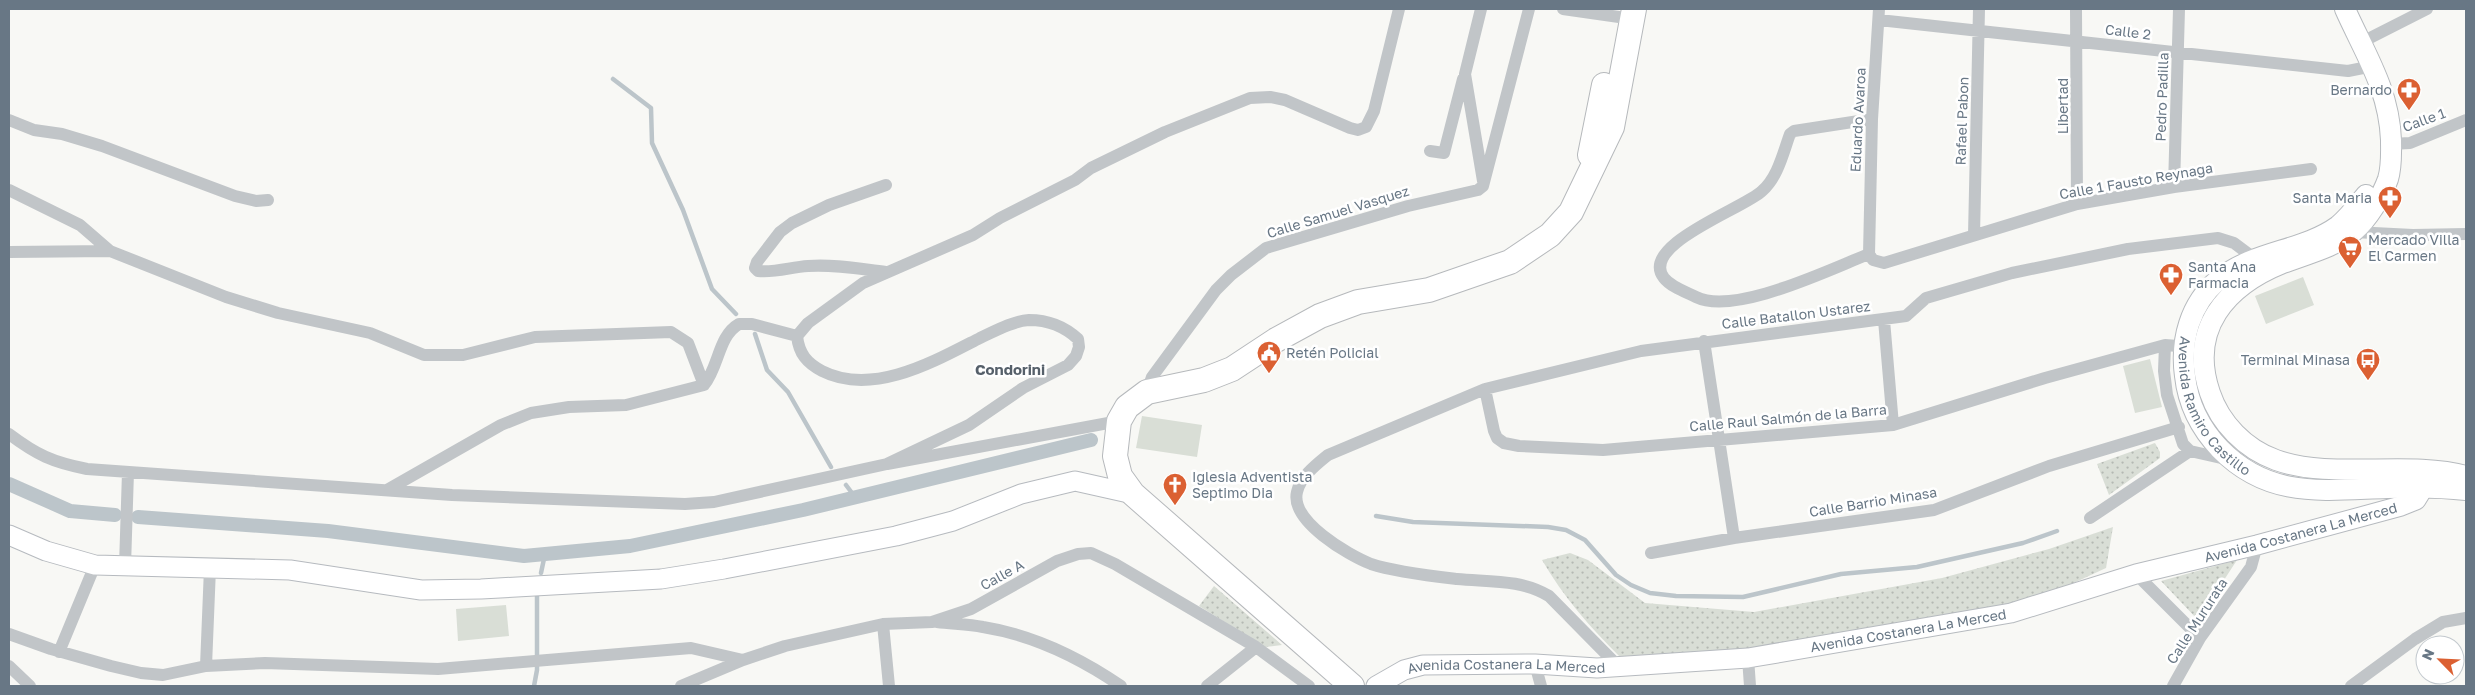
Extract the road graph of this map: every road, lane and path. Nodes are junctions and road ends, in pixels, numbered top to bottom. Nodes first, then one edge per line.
1 (1398, 9) edge
2 (1481, 9) edge
3 (1528, 9) edge
4 (1562, 9) edge
5 (1979, 9) edge
6 (2076, 9) edge
7 (2179, 9) edge
8 (2345, 9) edge
9 (2427, 9) edge
10 (1626, 13) edge
11 (1879, 15) edge
12 (1980, 31) junction
13 (2078, 41) junction
14 (2360, 43) junction
15 (2179, 54) junction
16 (2373, 66) junction
17 (1465, 74) junction
18 (1872, 119) junction
19 (9, 120) edge
20 (2466, 120) edge
21 (2391, 144) junction
22 (1430, 151) dead end
23 (2311, 169) dead end
24 (886, 185) dead end
25 (1483, 186) junction
26 (2174, 187) junction
27 (9, 190) edge
28 (268, 200) dead end
29 (2077, 204) junction
30 (2354, 232) junction
31 (2466, 234) edge
32 (1974, 235) junction
33 (110, 251) junction
34 (9, 252) edge
35 (1869, 254) junction
36 (2258, 265) junction
37 (886, 272) junction
38 (2228, 285) junction
39 (1884, 320) junction
40 (797, 336) junction
41 (1704, 341) junction
42 (2174, 346) junction
43 (2203, 349) junction
44 (704, 385) junction
45 (1485, 389) junction
46 (1147, 392) junction
47 (1893, 424) junction
48 (1119, 425) junction
49 (2179, 427) junction
50 (9, 434) edge
51 (1720, 439) junction
52 (2190, 451) junction
53 (2232, 460) junction
54 (887, 464) junction
55 (2411, 470) junction
56 (128, 472) junction
57 (2466, 476) edge
58 (2424, 487) junction
59 (2387, 488) junction
60 (387, 490) junction
61 (2466, 490) edge
62 (1133, 494) junction
63 (2090, 518) dead end
64 (9, 535) edge
65 (1734, 538) junction
66 (2257, 546) junction
67 (1651, 553) dead end
68 (95, 565) junction
69 (125, 566) junction
70 (210, 568) junction
71 (2136, 574) junction
72 (2466, 618) edge
73 (932, 622) junction
74 (883, 624) junction
75 (9, 634) edge
76 (2200, 638) junction
77 (1256, 647) junction
78 (59, 652) junction
79 (1748, 658) junction
80 (743, 660) junction
81 (1535, 664) junction
82 (9, 666) edge
83 (206, 666) junction
84 (1618, 666) junction
85 (30, 686) edge
86 (681, 686) edge
87 (890, 686) edge
88 (1121, 686) edge
89 (1207, 686) edge
90 (1309, 686) edge
91 (1352, 686) edge
92 (1376, 686) edge
93 (1541, 686) edge
94 (1750, 686) edge
95 (2173, 686) edge
96 (2351, 686) edge

1 - 37 street
2 - 17 street
3 - 25 street
4 - 10 street
5 - 12 street, Rafael Pabon
6 - 13 street, Libertad
7 - 15 street, Pedro Padilla
8 - 14 main road, Avenida Ramiro Castillo
9 - 14 street
10 - 46 highway
11 - 12 street, Calle 2
11 - 18 street, Eduardo Avaroa
12 - 13 street, Calle 2
12 - 32 street, Rafael Pabon
13 - 15 street, Calle 2
13 - 29 street, Libertad
14 - 16 main road, Avenida Ramiro Castillo
15 - 16 street, Calle 2
15 - 26 street, Pedro Padilla
16 - 21 main road, Avenida Ramiro Castillo
17 - 22 street
17 - 25 street
18 - 35 street, Eduardo Avaroa
18 - 35 street
19 - 28 street
20 - 21 street, Calle 1
21 - 30 main road, Avenida Ramiro Castillo
21 - 36 main road, Avenida Ramiro Castillo
23 - 26 street, Calle 1 Fausto Reynaga
24 - 37 street
25 - 46 street, Calle Samuel Vasquez
26 - 29 street, Calle 1 Fausto Reynaga
27 - 33 street
29 - 32 street, Calle 1 Fausto Reynaga
30 - 31 street
30 - 36 main road, Avenida Ramiro Castillo
32 - 35 street, Calle 1 Fausto Reynaga
33 - 34 street
33 - 44 street
36 - 38 main road, Avenida Ramiro Castillo
36 - 39 street, Calle Batallon Ustarez
37 - 40 street
38 - 42 main road, Avenida Ramiro Castillo
38 - 43 main road, Avenida Ramiro Castillo
39 - 41 street, Calle Batallon Ustarez
39 - 47 street
40 - 44 street
40 - 54 street
41 - 45 street, Calle Batallon Ustarez
41 - 51 street
42 - 43 street
42 - 47 street, Calle Raul Salmón de la Barra
42 - 49 street
42 - 53 main road, Avenida Ramiro Castillo
43 - 55 main road, Avenida Ramiro Castillo
44 - 60 street
45 - 51 street, Calle Raul Salmón de la Barra
45 - 84 street, Calle Batallon Ustarez
46 - 48 highway
47 - 51 street, Calle Raul Salmón de la Barra
48 - 54 street
48 - 62 highway
49 - 52 street
49 - 65 street, Calle Barrio Minasa
50 - 56 street
51 - 65 street
52 - 53 street
52 - 63 street
53 - 59 main road, Avenida Ramiro Castillo
54 - 60 street
55 - 57 main road, Avenida Ramiro Castillo
55 - 59 main road
56 - 60 street
56 - 69 street
58 - 59 main road, Avenida Ramiro Castillo
58 - 61 main road, Avenida Ramiro Castillo
58 - 66 street, Avenida Costanera La Merced
62 - 70 street
62 - 91 highway
64 - 68 street
65 - 67 street, Calle Barrio Minasa
66 - 71 street, Avenida Costanera La Merced
66 - 76 street, Calle Mururata
68 - 69 street
68 - 78 street
69 - 70 street
70 - 83 street
71 - 76 street
71 - 79 street, Avenida Costanera La Merced
72 - 96 street
73 - 74 street, Calle A
73 - 77 street, Calle A
73 - 88 street
74 - 80 street, Calle A
74 - 87 street
75 - 78 street
76 - 95 street, Calle Mururata
77 - 89 street
77 - 90 street, Calle A
78 - 83 street
79 - 84 street, Avenida Costanera La Merced
79 - 94 street
80 - 83 street
80 - 86 street, Calle A
81 - 84 street, Avenida Costanera La Merced
81 - 92 street, Avenida Costanera La Merced
81 - 93 street
82 - 85 street

